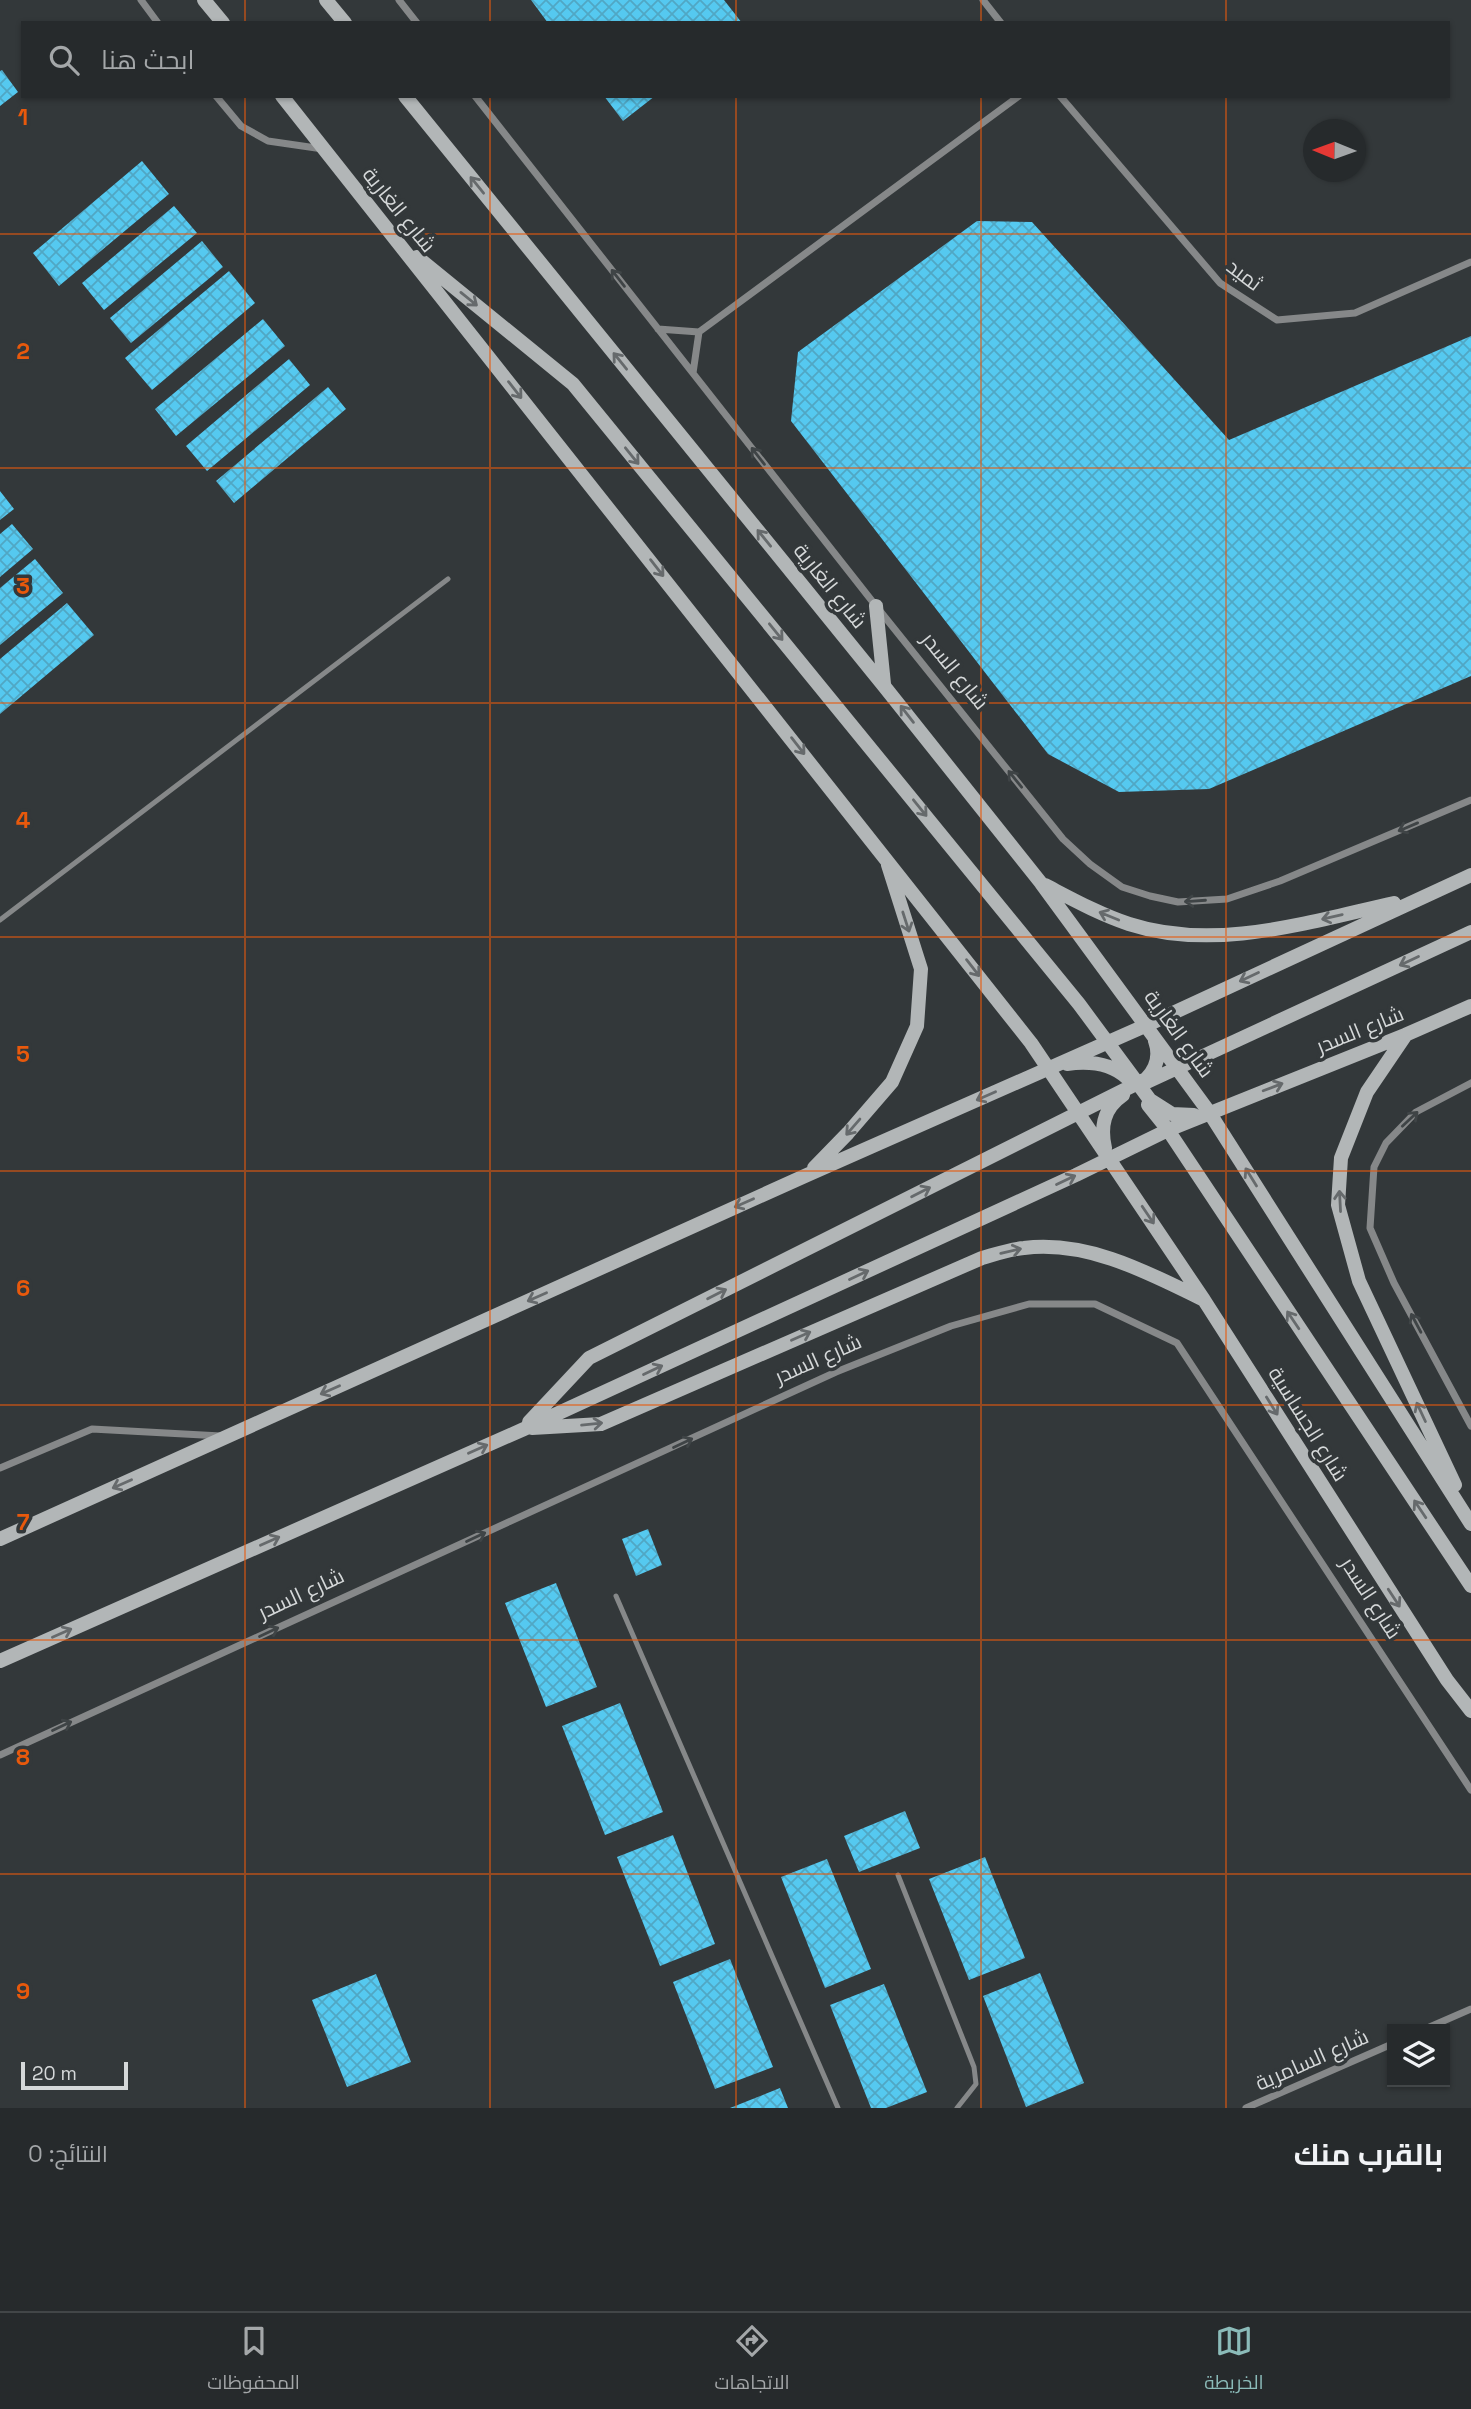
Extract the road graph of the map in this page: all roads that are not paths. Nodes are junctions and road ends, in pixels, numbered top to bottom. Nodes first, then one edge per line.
1 (141, 0) edge
2 (205, 0) edge
3 (326, 0) edge
4 (400, 0) edge
5 (983, 0) edge
6 (157, 21) edge
7 (221, 21) edge
8 (343, 21) edge
9 (416, 21) edge
10 (999, 21) edge
11 (218, 98) edge
12 (284, 98) edge
13 (407, 98) edge
14 (477, 98) edge
15 (1015, 98) edge
16 (1062, 98) edge
17 (325, 150) junction
18 (397, 240) junction
19 (1471, 262) edge
20 (658, 329) junction
21 (699, 332) junction
22 (693, 373) junction
23 (447, 579) dead end
24 (876, 606) junction
25 (884, 685) junction
26 (1471, 800) edge
27 (886, 857) junction
28 (1471, 876) edge
29 (1041, 883) junction
30 (1423, 897) junction
31 (0, 920) edge
32 (1471, 932) edge
33 (1471, 1006) edge
34 (1147, 1025) junction
35 (1405, 1035) junction
36 (1107, 1043) junction
37 (1049, 1068) junction
38 (1177, 1068) junction
39 (1471, 1083) edge
40 (1136, 1086) junction
41 (1209, 1112) junction
42 (1080, 1113) junction
43 (1168, 1130) junction
44 (1110, 1159) junction
45 (807, 1175) junction
46 (1204, 1300) junction
47 (1471, 1426) edge
48 (524, 1429) junction
49 (228, 1436) junction
50 (0, 1468) edge
51 (1471, 1518) edge
52 (1471, 1524) edge
53 (0, 1539) edge
54 (1471, 1587) edge
55 (616, 1596) dead end
56 (0, 1661) edge
57 (1471, 1711) edge
58 (0, 1755) edge
59 (1471, 1790) edge
60 (898, 1875) dead end
61 (1471, 2009) edge
62 (1436, 2024) edge
63 (1387, 2045) edge
64 (838, 2108) edge
65 (957, 2108) edge
66 (1246, 2108) edge

1 - 6 street
2 - 7 main road
3 - 8 main road
4 - 9 street
5 - 10 street
11 - 17 street
12 - 17 main road, شارع الغارية
25 -> 13 main road, شارع الغارية
20 -> 14 street, شارع الغارية
15 - 21 street
16 - 19 street, ثميد
17 - 18 main road, شارع الغارية
18 -> 27 main road, شارع الغارية
18 -> 36 main road
20 - 21 street
20 - 22 street, شارع الغارية
21 - 22 street
24 -> 22 street, شارع الغارية
23 - 31 lane
24 - 25 main road
26 -> 24 street, شارع السدر
29 -> 25 main road, شارع الغارية
27 -> 37 main road, شارع الغارية
27 -> 45 main road
28 - 30 main road
30 -> 29 main road
29 - 34 main road, شارع الغارية
30 -> 34 main road
32 -> 38 main road
33 - 35 main road, شارع السدر
34 - 36 main road
34 - 38 main road, شارع الغارية
34 - 40 main road
41 -> 35 main road, شارع السدر
51 -> 35 main road
36 - 37 main road
36 - 40 main road
37 - 40 main road
37 - 42 main road, شارع الغارية
37 -> 45 main road
38 - 40 main road
38 - 41 main road, شارع الغارية
47 -> 39 street
40 - 41 main road
40 - 42 main road
40 - 43 main road
40 - 44 main road
41 - 43 main road, شارع السدر
52 -> 41 main road
42 - 44 main road, شارع الغارية
48 -> 42 main road
43 - 44 main road, شارع السدر
54 -> 43 main road
44 -> 46 main road, شارع الجساسية
48 -> 44 main road, شارع السدر
45 -> 49 main road
48 -> 46 main road
46 -> 57 main road, شارع الجساسية
56 -> 48 main road, شارع السدر
49 - 50 street
49 -> 53 main road
55 - 64 lane
58 -> 59 street, شارع السدر
60 - 65 lane
61 - 62 street
63 - 66 street, شارع السامرية

